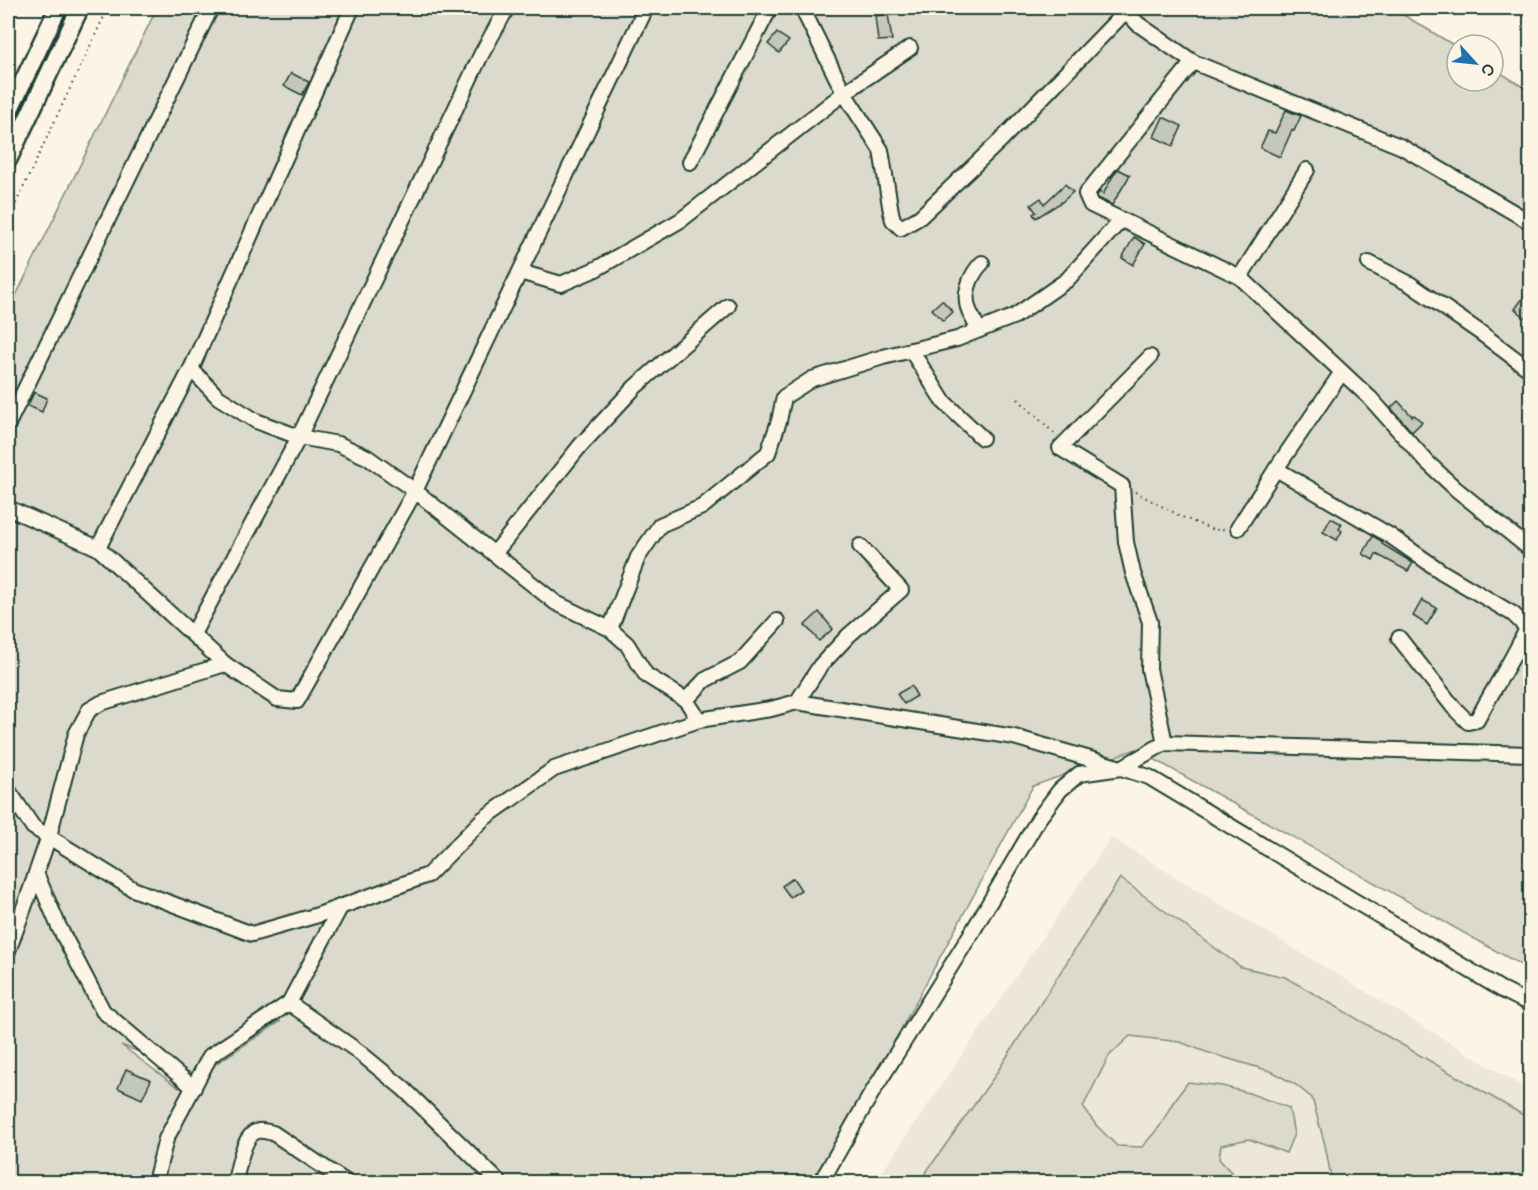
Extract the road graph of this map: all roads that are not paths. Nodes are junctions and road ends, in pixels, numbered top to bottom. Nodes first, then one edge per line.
1 (58, 8) edge
2 (80, 8) edge
3 (211, 8) edge
4 (352, 8) edge
5 (507, 8) edge
6 (646, 8) edge
7 (770, 8) edge
8 (802, 8) edge
9 (1124, 9) edge
10 (910, 48) dead end
11 (1193, 62) junction
12 (844, 93) junction
13 (8, 113) edge
14 (8, 160) edge
15 (690, 162) dead end
16 (1307, 170) dead end
17 (1120, 220) junction
18 (1530, 222) edge
19 (982, 263) dead end
20 (1369, 263) dead end
21 (520, 272) junction
22 (1240, 278) junction
23 (728, 306) dead end
24 (979, 330) junction
25 (911, 350) junction
26 (1150, 357) dead end
27 (190, 369) junction
28 (1530, 370) edge
29 (1342, 372) junction
30 (8, 424) edge
31 (299, 437) junction
32 (982, 438) dead end
33 (1276, 469) junction
34 (415, 491) junction
35 (8, 508) edge
36 (1238, 528) road end
37 (860, 546) dead end
38 (98, 548) junction
39 (1530, 549) edge
40 (494, 554) junction
41 (777, 621) dead end
42 (610, 629) junction
43 (193, 634) junction
44 (1399, 638) dead end
45 (225, 664) junction
46 (686, 700) junction
47 (797, 702) junction
48 (699, 720) junction
49 (1165, 742) junction
50 (1530, 754) edge
51 (1121, 768) junction
52 (8, 790) edge
53 (49, 836) junction
54 (36, 873) junction
55 (341, 906) junction
56 (8, 951) edge
57 (289, 1003) junction
58 (1530, 1004) edge
59 (194, 1088) junction
60 (155, 1182) edge
61 (235, 1182) edge
62 (346, 1182) edge
63 (499, 1182) edge
64 (821, 1182) edge

1 - 13 main road
2 - 14 main road
3 - 30 lane
4 - 27 lane
5 - 31 lane
6 - 21 lane
7 - 15 lane
8 - 12 lane
9 - 11 lane
9 - 12 lane
10 - 12 lane
11 - 17 lane
11 - 18 lane
12 - 21 lane
16 - 22 lane
17 - 22 lane
17 - 24 lane
19 - 24 lane
20 - 28 lane
21 - 34 lane
22 - 29 lane
23 - 40 lane
24 - 25 lane
25 - 32 lane
25 - 42 lane
26 - 49 lane
27 - 31 lane
27 - 38 lane
29 - 33 lane
29 - 39 lane
31 - 34 lane
31 - 43 lane
33 - 36 lane
33 - 44 lane
34 - 40 lane
34 - 45 lane
35 - 38 lane
37 - 47 lane
38 - 43 lane
40 - 42 lane
41 - 46 lane
42 - 46 lane
43 - 45 lane
45 - 53 lane
46 - 48 lane
47 - 48 lane
47 - 51 lane
48 - 55 lane
49 - 50 lane
49 - 51 lane
51 - 58 lane
51 - 64 lane
52 - 53 lane
53 - 54 lane
53 - 55 lane
54 - 56 lane
54 - 59 lane
55 - 57 lane
57 - 59 lane
57 - 63 lane
59 - 60 lane
61 - 62 lane

